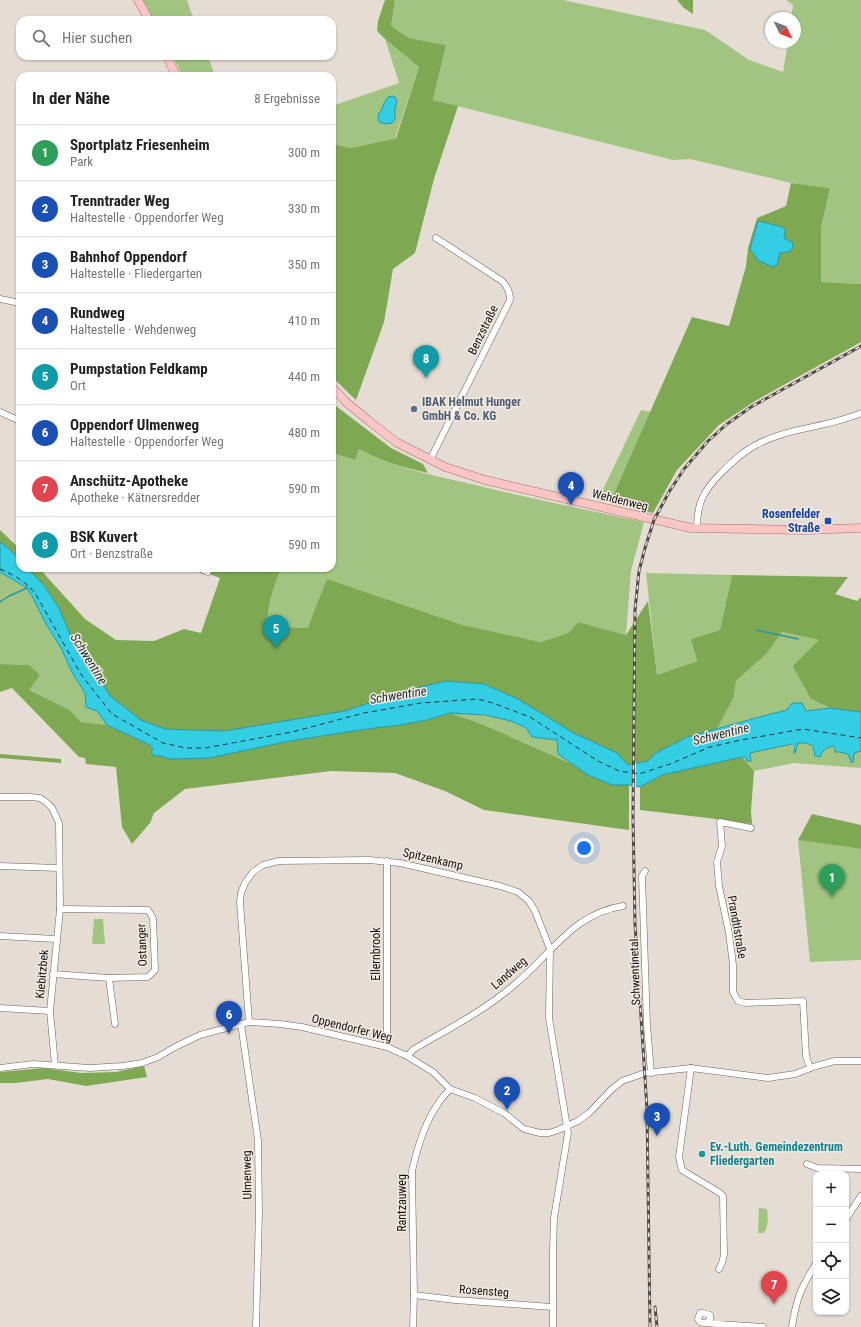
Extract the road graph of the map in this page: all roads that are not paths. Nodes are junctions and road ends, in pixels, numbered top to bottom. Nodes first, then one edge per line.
1 (138, 0) edge
2 (147, 16) edge
3 (169, 60) edge
4 (174, 72) edge
5 (436, 238) dead end
6 (0, 299) edge
7 (16, 302) edge
8 (336, 391) edge
9 (0, 412) edge
10 (861, 413) edge
11 (16, 419) edge
12 (430, 460) junction
13 (697, 528) junction
14 (861, 528) edge
15 (0, 797) edge
16 (752, 828) dead end
17 (387, 861) junction
18 (0, 866) edge
19 (60, 868) junction
20 (645, 871) dead end
21 (623, 906) dead end
22 (60, 909) junction
23 (0, 936) edge
24 (56, 939) junction
25 (550, 949) junction
26 (52, 974) junction
27 (109, 978) junction
28 (0, 1008) edge
29 (50, 1011) junction
30 (250, 1022) junction
31 (115, 1024) dead end
32 (241, 1024) junction
33 (387, 1047) junction
34 (407, 1056) junction
35 (861, 1062) edge
36 (55, 1065) junction
37 (0, 1068) edge
38 (689, 1068) junction
39 (810, 1068) junction
40 (651, 1073) junction
41 (450, 1089) junction
42 (567, 1126) junction
43 (807, 1164) dead end
44 (861, 1169) edge
45 (861, 1196) edge
46 (849, 1214) edge
47 (719, 1269) dead end
48 (813, 1269) edge
49 (414, 1295) junction
50 (552, 1307) junction
51 (707, 1323) dead end
52 (256, 1327) edge
53 (413, 1327) edge
54 (553, 1327) edge
55 (763, 1327) edge
56 (792, 1327) edge

1 - 2 main road
3 - 4 main road
5 - 12 street, Benzstraße
6 - 7 street
8 - 12 main road, Wehdenweg
9 - 11 street
10 - 13 street
12 - 13 main road, Wehdenweg
13 - 14 main road, Wehdenweg
15 - 19 street, Kiebitzbek
16 - 39 street, Prandtlstraße
17 - 25 street, Spitzenkamp
17 - 30 street, Spitzenkamp
17 - 33 street, Ellernbrook
18 - 19 street
19 - 22 street, Kiebitzbek
20 - 40 street, Schwentinetal
21 - 25 street, Landweg
22 - 24 street, Kiebitzbek
22 - 27 street, Ostanger
23 - 24 street, Kiebitzbek
24 - 26 street, Kiebitzbek
25 - 34 street, Landweg
25 - 42 street, Spitzenkamp
26 - 27 street, Ostanger
26 - 29 street, Kiebitzbek
27 - 31 street
28 - 29 street, Kiebitzbek
29 - 36 street, Kiebitzbek
30 - 32 street, Oppendorfer Weg
30 - 33 street, Oppendorfer Weg
32 - 36 street, Oppendorfer Weg
32 - 52 street, Ulmenweg
33 - 34 street, Oppendorfer Weg
34 - 41 street, Oppendorfer Weg
35 - 39 street, Oppendorfer Weg
36 - 37 street, Oppendorfer Weg
38 - 39 street, Oppendorfer Weg
38 - 40 street, Oppendorfer Weg
38 - 47 street
40 - 42 street, Oppendorfer Weg
41 - 42 street, Oppendorfer Weg
41 - 49 street, Rantzauweg
42 - 50 street, Spitzenkamp
43 - 44 street
45 - 46 street
48 - 56 street
49 - 50 street, Rosensteg
49 - 53 street, Rantzauweg
50 - 54 street, Spitzenkamp
51 - 55 street

